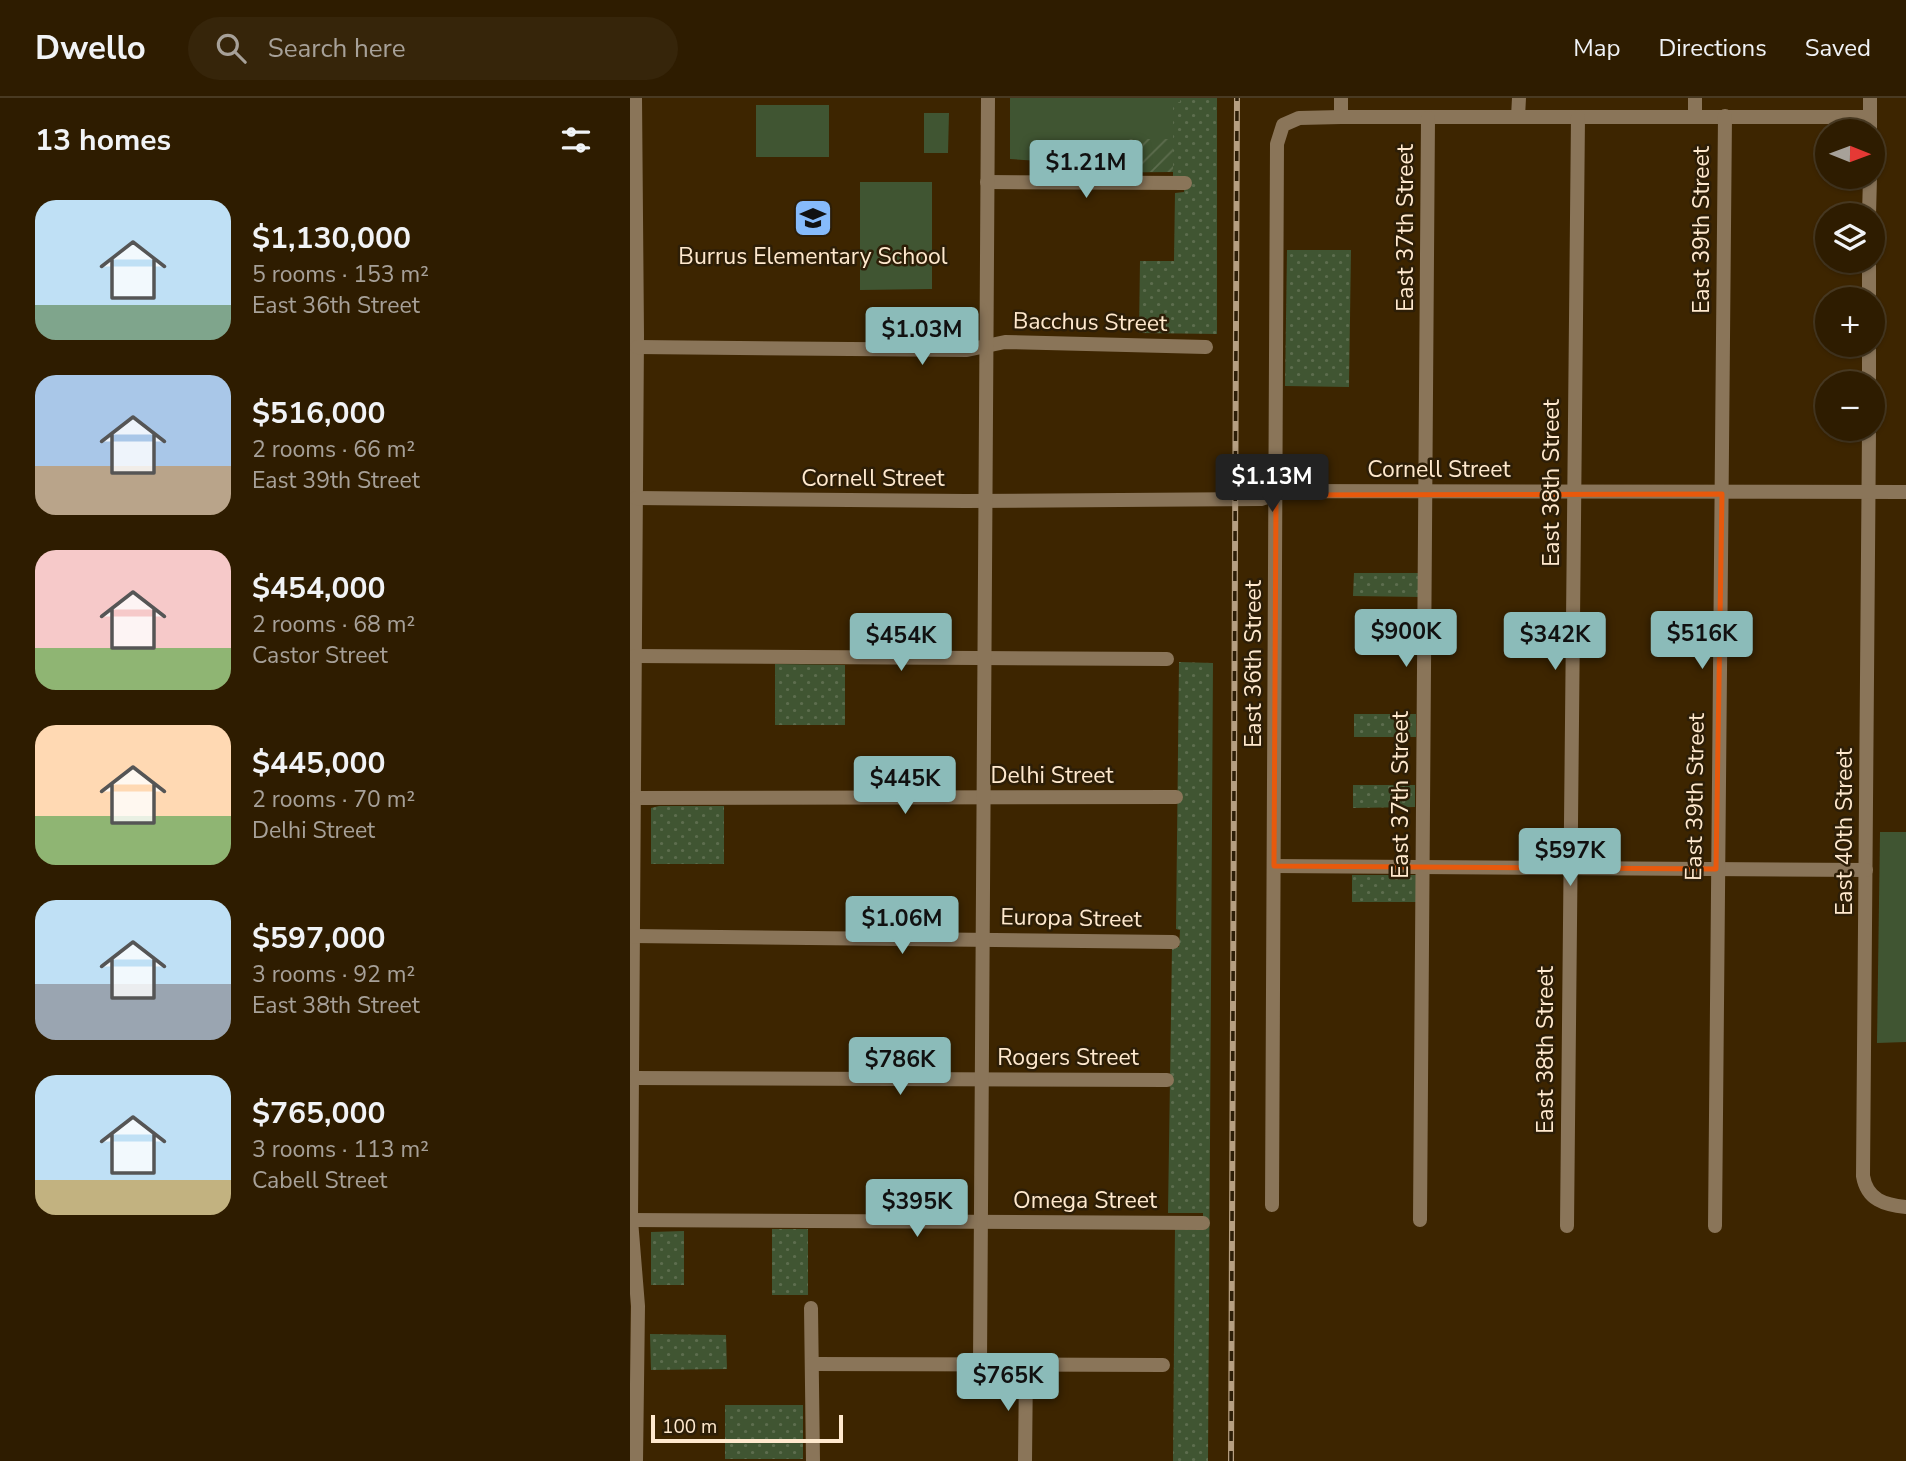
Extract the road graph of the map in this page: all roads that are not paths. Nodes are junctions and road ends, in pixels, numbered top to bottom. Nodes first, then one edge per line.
1 (988, 98) edge
2 (1341, 98) edge
3 (1518, 98) edge
4 (1695, 98) edge
5 (1870, 98) edge
6 (634, 107) edge
7 (1341, 117) junction
8 (1518, 117) junction
9 (1578, 117) junction
10 (1695, 117) junction
11 (1725, 117) junction
12 (1428, 118) junction
13 (1870, 119) edge
14 (1815, 121) edge
15 (987, 182) junction
16 (1185, 183) dead end
17 (987, 345) junction
18 (637, 347) junction
19 (1206, 347) dead end
20 (633, 419) edge
21 (1869, 441) edge
22 (1426, 491) junction
23 (1906, 492) edge
24 (1574, 493) junction
25 (1869, 493) junction
26 (1722, 494) junction
27 (1276, 495) junction
28 (636, 498) junction
29 (986, 501) junction
30 (635, 656) junction
31 (984, 656) junction
32 (1167, 659) dead end
33 (632, 752) edge
34 (1176, 797) dead end
35 (635, 798) junction
36 (984, 798) junction
37 (1274, 866) junction
38 (1422, 866) junction
39 (1716, 869) junction
40 (1569, 870) junction
41 (1866, 870) junction
42 (632, 936) junction
43 (983, 939) junction
44 (1172, 942) dead end
45 (631, 1057) edge
46 (633, 1078) junction
47 (982, 1080) junction
48 (1167, 1080) dead end
49 (1272, 1205) dead end
50 (1906, 1207) edge
51 (631, 1220) edge
52 (1420, 1220) dead end
53 (981, 1222) junction
54 (1203, 1223) dead end
55 (1567, 1226) dead end
56 (1715, 1226) dead end
57 (811, 1308) dead end
58 (812, 1364) junction
59 (980, 1365) junction
60 (1026, 1365) junction
61 (1163, 1365) dead end
62 (633, 1373) edge
63 (636, 1461) edge
64 (813, 1461) edge
65 (1025, 1461) edge

1 - 15 street
2 - 7 street
3 - 8 street
4 - 10 street, East 39th Street
5 - 13 street
6 - 18 street
7 - 12 street
7 - 27 street, East 36th Street
8 - 9 street
8 - 12 street
9 - 10 street
9 - 24 street, East 38th Street
10 - 11 street
11 - 14 street
11 - 26 street, East 39th Street
12 - 22 street, East 37th Street
15 - 16 street
15 - 17 street
17 - 18 street, Bacchus Street
17 - 19 street, Bacchus Street
17 - 29 street
18 - 20 street
20 - 28 street
21 - 25 street, East 40th Street
22 - 24 street, Cornell Street
22 - 27 street, Cornell Street
22 - 38 street, East 37th Street
23 - 25 street, Cornell Street
24 - 26 street, Cornell Street
24 - 40 street, East 38th Street
25 - 26 street, Cornell Street
25 - 41 street, East 40th Street
26 - 39 street, East 39th Street
27 - 29 street, Cornell Street
27 - 37 street, East 36th Street
28 - 29 street, Cornell Street
28 - 30 street
29 - 31 street
30 - 31 street
30 - 33 street
31 - 32 street
31 - 36 street
33 - 35 street
34 - 36 street, Delhi Street
35 - 36 street, Delhi Street
35 - 42 street
36 - 43 street
37 - 38 street
37 - 49 street, East 36th Street
38 - 40 street
38 - 52 street, East 37th Street
39 - 40 street
39 - 41 street
39 - 56 street, East 39th Street
40 - 55 street, East 38th Street
41 - 50 street, East 40th Street
42 - 43 street, Europa Street
42 - 45 street
43 - 44 street, Europa Street
43 - 47 street
45 - 46 street
46 - 47 street, Rogers Street
46 - 51 street
47 - 48 street, Rogers Street
47 - 53 street
51 - 53 street, Omega Street
51 - 62 street
53 - 54 street, Omega Street
53 - 59 street
57 - 58 street
58 - 59 street
58 - 64 street
59 - 60 street
60 - 61 street
60 - 65 street
62 - 63 street

